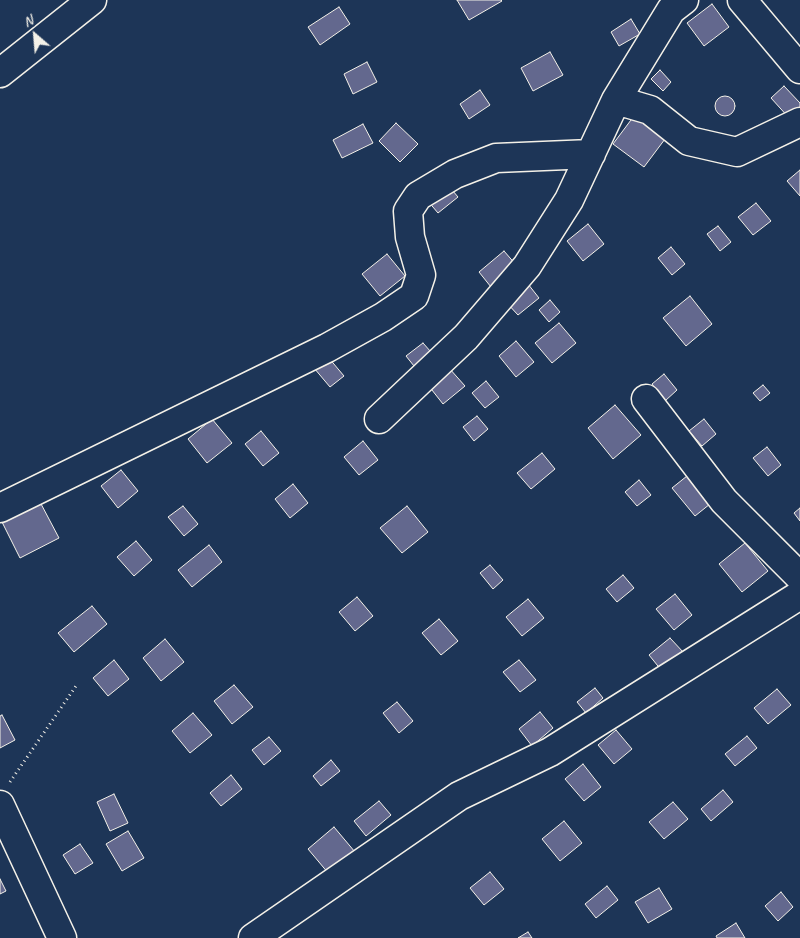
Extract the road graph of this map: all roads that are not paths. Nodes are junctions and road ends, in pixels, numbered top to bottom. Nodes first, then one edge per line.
1 (92, 0) edge
2 (742, 0) edge
3 (673, 3) edge
4 (800, 69) edge
5 (0, 73) edge
6 (616, 100) junction
7 (800, 122) edge
8 (591, 154) junction
9 (646, 399) dead end
10 (380, 419) dead end
11 (0, 508) edge
12 (800, 577) edge
13 (800, 595) edge
14 (3, 797) edge
15 (62, 938) edge
16 (253, 938) edge

1 - 5 street
2 - 4 street
3 - 6 street
6 - 7 street
6 - 8 street
8 - 10 street
8 - 11 street
9 - 12 street
13 - 16 street
14 - 15 street

